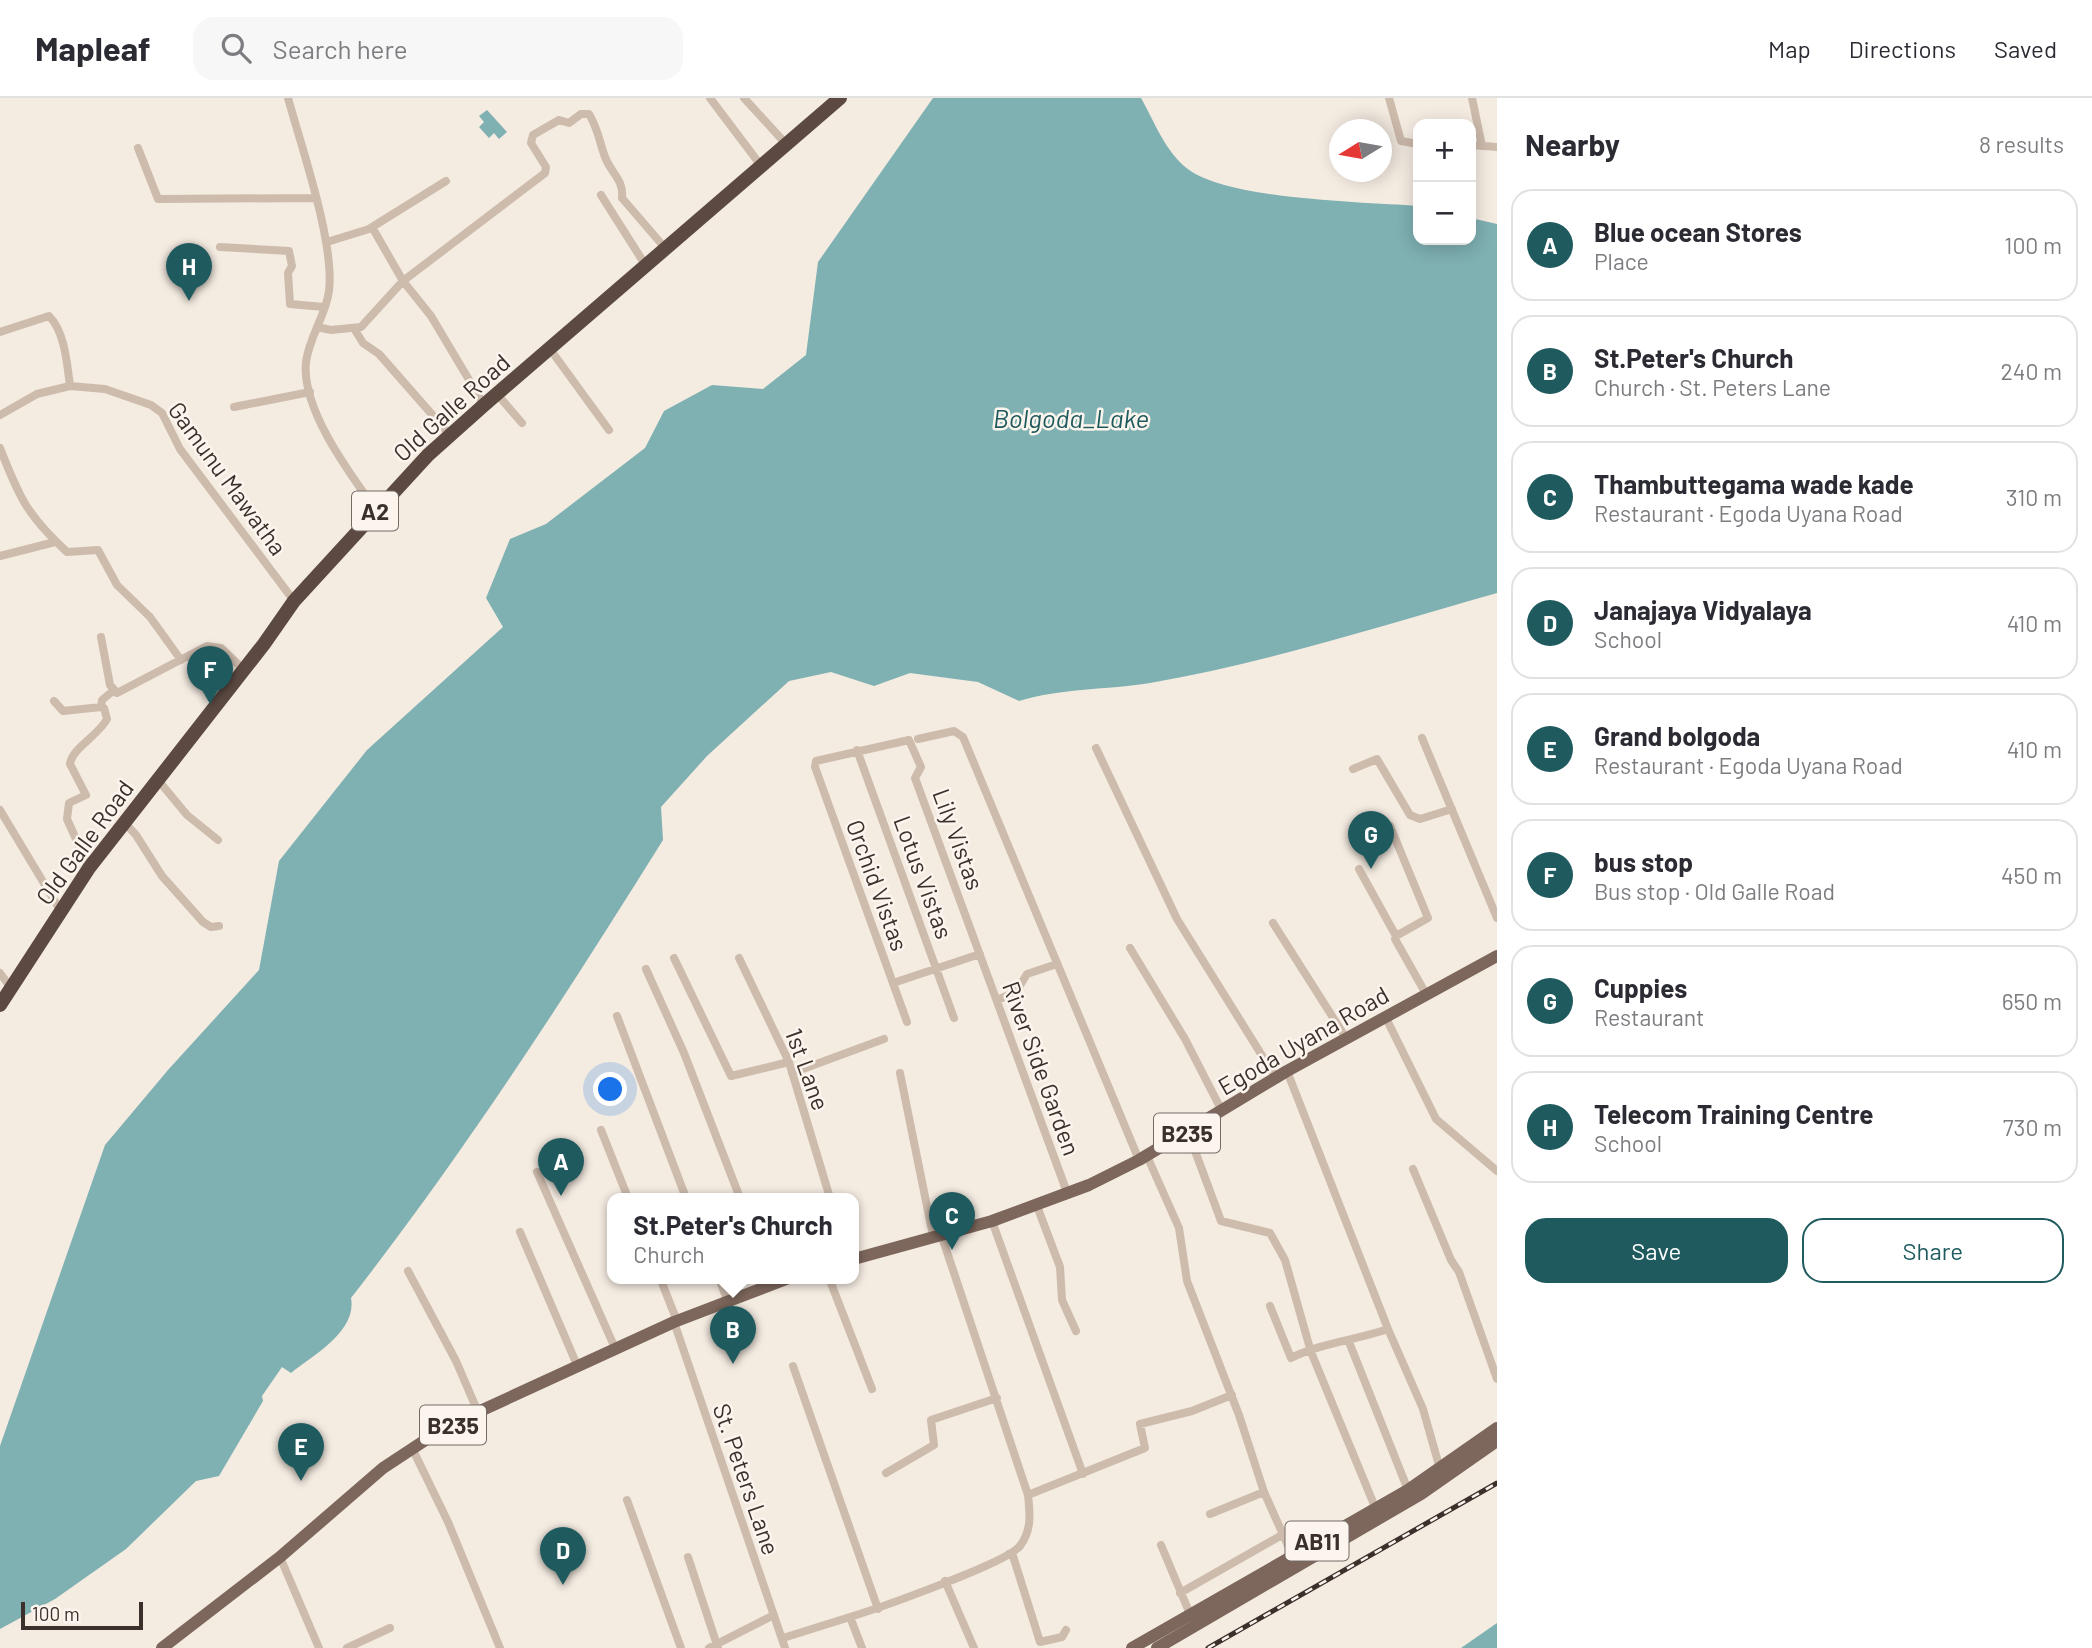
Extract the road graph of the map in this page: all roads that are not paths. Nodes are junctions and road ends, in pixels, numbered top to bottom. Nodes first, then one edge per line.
1 (288, 98) edge
2 (710, 98) edge
3 (744, 98) edge
4 (839, 98) edge
5 (1389, 98) edge
6 (1472, 98) edge
7 (1413, 143) edge
8 (787, 145) junction
9 (1476, 145) edge
10 (1482, 146) junction
11 (138, 148) dead end
12 (1497, 148) edge
13 (762, 167) junction
14 (446, 181) dead end
15 (601, 195) dead end
16 (314, 198) junction
17 (372, 227) junction
18 (327, 242) junction
19 (220, 247) dead end
20 (665, 248) junction
21 (646, 266) junction
22 (403, 281) junction
23 (324, 307) junction
24 (317, 327) junction
25 (355, 330) junction
26 (0, 332) edge
27 (550, 349) junction
28 (70, 386) junction
29 (310, 392) junction
30 (497, 394) junction
31 (484, 405) junction
32 (234, 407) dead end
33 (0, 415) edge
34 (522, 423) dead end
35 (609, 430) dead end
36 (450, 435) junction
37 (0, 447) edge
38 (4, 475) edge
39 (376, 510) junction
40 (55, 542) junction
41 (0, 556) edge
42 (294, 601) junction
43 (101, 637) dead end
44 (181, 660) junction
45 (244, 670) junction
46 (113, 691) junction
47 (54, 701) dead end
48 (101, 707) junction
49 (1422, 738) dead end
50 (914, 740) junction
51 (1096, 748) dead end
52 (857, 750) junction
53 (1353, 769) dead end
54 (158, 780) junction
55 (1452, 809) junction
56 (0, 810) edge
57 (124, 822) junction
58 (1390, 826) dead end
59 (218, 840) dead end
60 (89, 869) junction
61 (1359, 869) dead end
62 (60, 910) junction
63 (1497, 918) edge
64 (1273, 923) dead end
65 (219, 926) dead end
66 (1396, 936) junction
67 (1130, 948) dead end
68 (980, 954) junction
69 (739, 957) dead end
70 (1497, 957) edge
71 (674, 958) dead end
72 (1057, 964) junction
73 (937, 968) junction
74 (646, 969) dead end
75 (0, 973) edge
76 (893, 983) junction
77 (11, 988) junction
78 (1426, 994) junction
79 (997, 1000) junction
80 (0, 1005) edge
81 (617, 1016) dead end
82 (1385, 1016) junction
83 (954, 1018) dead end
84 (907, 1022) dead end
85 (1346, 1038) junction
86 (884, 1039) dead end
87 (789, 1062) junction
88 (792, 1073) junction
89 (900, 1073) dead end
90 (1282, 1075) junction
91 (1222, 1111) junction
92 (601, 1130) dead end
93 (1188, 1132) junction
94 (1143, 1158) junction
95 (1413, 1169) dead end
96 (1497, 1171) edge
97 (537, 1172) dead end
98 (626, 1193) edge
99 (684, 1193) edge
100 (738, 1193) edge
101 (828, 1193) edge
102 (1068, 1195) junction
103 (1037, 1206) junction
104 (992, 1221) junction
105 (520, 1232) dead end
106 (937, 1235) junction
107 (859, 1257) edge
108 (408, 1271) dead end
109 (662, 1284) edge
110 (721, 1284) edge
111 (766, 1284) edge
112 (831, 1284) edge
113 (728, 1302) junction
114 (1270, 1306) dead end
115 (676, 1321) junction
116 (1388, 1329) junction
117 (1076, 1331) dead end
118 (1349, 1342) junction
119 (615, 1348) junction
120 (1310, 1348) junction
121 (577, 1365) junction
122 (793, 1366) dead end
123 (1497, 1379) edge
124 (872, 1389) dead end
125 (1232, 1395) junction
126 (997, 1398) junction
127 (478, 1412) junction
128 (1497, 1428) edge
129 (1497, 1441) edge
130 (412, 1448) junction
131 (1440, 1469) junction
132 (886, 1473) dead end
133 (1083, 1474) junction
134 (1408, 1490) junction
135 (1264, 1492) junction
136 (1028, 1495) junction
137 (627, 1500) dead end
138 (1375, 1507) junction
139 (1210, 1514) dead end
140 (1282, 1535) junction
141 (1161, 1545) dead end
142 (1009, 1554) junction
143 (280, 1557) junction
144 (688, 1557) dead end
145 (1294, 1560) junction
146 (945, 1581) junction
147 (1180, 1593) junction
148 (878, 1609) junction
149 (1190, 1614) junction
150 (774, 1615) junction
151 (850, 1617) junction
152 (390, 1628) dead end
153 (1066, 1630) dead end
154 (783, 1638) junction
155 (714, 1647) edge
156 (162, 1648) edge
157 (319, 1648) edge
158 (347, 1648) edge
159 (500, 1648) edge
160 (681, 1648) edge
161 (785, 1648) edge
162 (862, 1648) edge
163 (974, 1648) edge
164 (1132, 1648) edge
165 (1157, 1648) edge

1 - 16 street
2 - 13 street
3 - 8 street
4 - 8 highway, Old Galle Road / A2
5 - 7 street
6 - 10 street
8 - 13 highway, Old Galle Road / A2
9 - 10 street
10 - 12 street
11 - 16 street
13 - 20 highway, Old Galle Road / A2
14 - 17 street
15 - 21 street
16 - 18 street
17 - 18 street
17 - 22 street
18 - 23 street
19 - 23 street
20 - 21 highway, Old Galle Road / A2
20 - 22 street
21 - 27 highway, Old Galle Road / A2
22 - 25 street
22 - 31 street
23 - 24 street
24 - 25 street
24 - 29 street
25 - 36 street
26 - 28 street
27 - 30 highway, Old Galle Road / A2
27 - 35 street
28 - 33 street, Gamunu Mawatha
28 - 42 street, Gamunu Mawatha
29 - 32 street
29 - 39 street
30 - 31 highway, Old Galle Road / A2
30 - 34 street
31 - 36 highway, Old Galle Road / A2
36 - 39 highway, Old Galle Road / A2
37 - 38 street
38 - 40 street
39 - 42 highway, Old Galle Road / A2
40 - 41 street
40 - 44 street
42 - 45 highway, Old Galle Road / A2
43 - 46 street
44 - 45 street
44 - 46 street
45 - 54 highway, Old Galle Road / A2
46 - 48 street
47 - 48 street
48 - 60 street
49 - 55 street
50 - 52 street
50 - 68 street, Lily Vistas
50 - 72 street
51 - 90 street
52 - 73 street, Lotus Vistas
52 - 76 street, Orchid Vistas
53 - 55 street
54 - 57 highway, Old Galle Road / A2
54 - 59 street
55 - 63 street
56 - 62 street
57 - 60 highway, Old Galle Road / A2
57 - 65 street
58 - 66 street
60 - 62 highway, Old Galle Road / A2
61 - 66 street
62 - 77 highway, Old Galle Road / A2
64 - 85 street
66 - 78 street
67 - 91 street
68 - 73 street
68 - 79 street, River Side Garden
69 - 87 street, 1st Lane
70 - 78 main road, Egoda Uyana Road / B235
71 - 87 street
72 - 79 street
72 - 94 street
73 - 76 street
73 - 83 street, Lotus Vistas
74 - 100 street
75 - 77 street
76 - 84 street, Orchid Vistas
77 - 80 highway, Old Galle Road / A2
78 - 82 main road, Egoda Uyana Road / B235
79 - 102 street, River Side Garden
81 - 99 street
82 - 85 main road, Egoda Uyana Road / B235
82 - 96 street
85 - 90 main road, Egoda Uyana Road / B235
86 - 88 street
87 - 88 street, 1st Lane
88 - 101 street, 1st Lane
89 - 106 street
90 - 91 main road, Egoda Uyana Road / B235
90 - 116 street
91 - 93 main road, Egoda Uyana Road / B235
92 - 98 street
93 - 94 main road, Egoda Uyana Road / B235
93 - 120 street
94 - 102 main road, Egoda Uyana Road / B235
94 - 125 street
95 - 123 street
97 - 119 street
102 - 103 main road, Egoda Uyana Road / B235
103 - 104 main road, Egoda Uyana Road / B235
103 - 117 street
104 - 106 main road, Egoda Uyana Road / B235
104 - 133 street
105 - 121 street
106 - 107 main road, Egoda Uyana Road / B235
106 - 126 street
108 - 127 street
109 - 115 street, St. Peters Lane
110 - 113 street
111 - 113 main road, B235
112 - 124 street
113 - 115 main road, B235
114 - 120 street
115 - 119 main road, B235
115 - 150 street, St. Peters Lane
116 - 118 street
116 - 131 street
118 - 120 street
118 - 134 street
119 - 121 main road, B235
120 - 138 street
121 - 127 main road, B235
122 - 148 street
125 - 133 street
125 - 135 street
126 - 132 street
126 - 136 street
127 - 130 main road, B235
128 - 131 main road, AB11
129 - 145 main road, AB11
130 - 143 main road, B235
130 - 159 street
131 - 134 main road, AB11
133 - 136 street
134 - 138 main road, AB11
135 - 139 street
135 - 140 street
136 - 142 street
137 - 160 street
138 - 145 main road, AB11
140 - 145 street
140 - 147 street
141 - 147 street
142 - 146 street
142 - 153 street
143 - 156 main road, B235
143 - 157 street
144 - 155 street
145 - 149 main road, AB11
145 - 165 main road, AB11
146 - 148 street
146 - 163 street
147 - 149 street
148 - 151 street
149 - 164 main road, AB11
150 - 154 street, St. Peters Lane
150 - 155 street
151 - 154 street
151 - 162 street
152 - 158 street
154 - 161 street, St. Peters Lane

